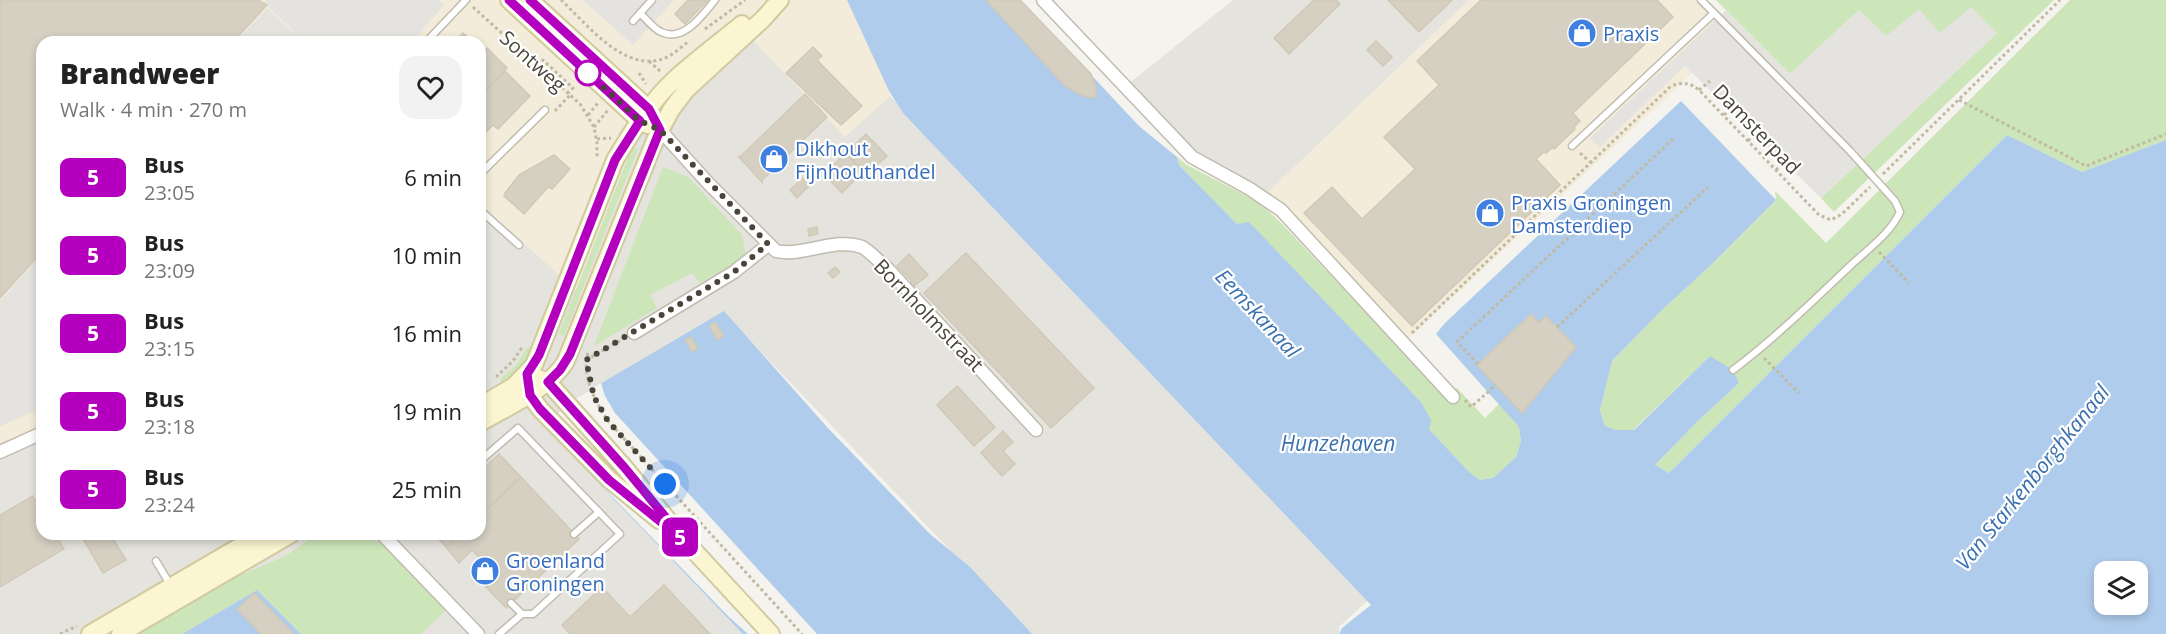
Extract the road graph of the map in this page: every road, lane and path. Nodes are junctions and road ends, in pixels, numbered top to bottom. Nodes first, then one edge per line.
1 (466, 0) edge
2 (508, 0) edge
3 (561, 0) edge
4 (652, 0) edge
5 (715, 0) edge
6 (779, 0) edge
7 (1701, 0) edge
8 (2060, 0) edge
9 (1048, 1) edge
10 (536, 6) edge
11 (640, 13) junction
12 (1714, 13) junction
13 (633, 21) dead end
14 (432, 36) edge
15 (649, 61) dead end
16 (538, 66) junction
17 (1710, 81) dead end
18 (1699, 90) junction
19 (569, 94) junction
20 (1958, 100) junction
21 (1734, 106) dead end
22 (545, 110) joint
23 (644, 115) junction
24 (1724, 115) junction
25 (660, 130) junction
26 (1759, 131) dead end
27 (2166, 134) edge
28 (1674, 138) dead end
29 (1748, 141) junction
30 (1572, 146) dead end
31 (1788, 158) dead end
32 (597, 160) dead end
33 (486, 168) edge
34 (1776, 170) junction
35 (1877, 181) junction
36 (1708, 187) dead end
37 (486, 215) edge
38 (768, 244) junction
39 (519, 245) dead end
40 (1880, 253) dead end
41 (1910, 283) dead end
42 (1557, 327) dead end
43 (634, 333) joint
44 (528, 340) dead end
45 (1402, 343) junction
46 (1478, 364) dead end
47 (1770, 364) dead end
48 (1733, 370) dead end
49 (527, 374) junction
50 (495, 378) dead end
51 (548, 382) junction
52 (1496, 385) dead end
53 (1799, 393) dead end
54 (530, 395) junction
55 (1453, 397) joint
56 (486, 402) edge
57 (486, 420) edge
58 (1036, 430) dead end
59 (36, 436) edge
60 (0, 452) edge
61 (486, 456) edge
62 (599, 512) junction
63 (574, 534) dead end
64 (252, 540) edge
65 (279, 540) edge
66 (388, 540) edge
67 (687, 543) junction
68 (156, 561) dead end
69 (175, 593) junction
70 (511, 603) dead end
71 (522, 614) junction
72 (90, 634) edge
73 (120, 634) edge
74 (478, 634) edge
75 (499, 634) edge
76 (771, 634) edge
77 (802, 634) edge

1 - 14 lane
1 - 16 path, Sontweg
2 - 10 street, Sontweg
3 - 15 path
4 - 11 lane
5 - 11 lane
6 - 23 street
6 - 25 street
7 - 12 lane
8 - 20 path, Damsterpad
9 - 45 street
10 - 23 street, Sontweg
11 - 13 lane
12 - 30 lane
12 - 35 lane
16 - 19 path, Sontweg
16 - 19 path
17 - 18 path
18 - 24 path, Damsterpad
18 - 45 path, Damsterpad
19 - 22 path
19 - 32 path, Sontweg
20 - 27 path
20 - 35 path, Damsterpad
21 - 24 path
22 - 33 lane, Sontweg
23 - 25 street, Sontweg
23 - 49 street
24 - 29 path, Damsterpad
25 - 38 street, Sontweg
25 - 51 street
26 - 29 path
28 - 46 path
29 - 34 path, Damsterpad
31 - 34 path
34 - 35 path, Damsterpad
35 - 48 lane
36 - 42 path
37 - 39 lane
38 - 43 street
38 - 58 street, Bornholmstraat
40 - 41 path
43 - 77 path
44 - 50 path
45 - 55 street
47 - 53 path
49 - 51 street
49 - 54 street
49 - 56 street
51 - 54 street
51 - 67 street
52 - 55 path
54 - 57 street
54 - 67 street
59 - 60 street
61 - 62 lane
62 - 63 lane
62 - 71 lane
64 - 69 street
65 - 69 street
66 - 74 street
67 - 76 street
68 - 69 lane
69 - 72 street
69 - 73 street
70 - 71 lane
71 - 75 lane

